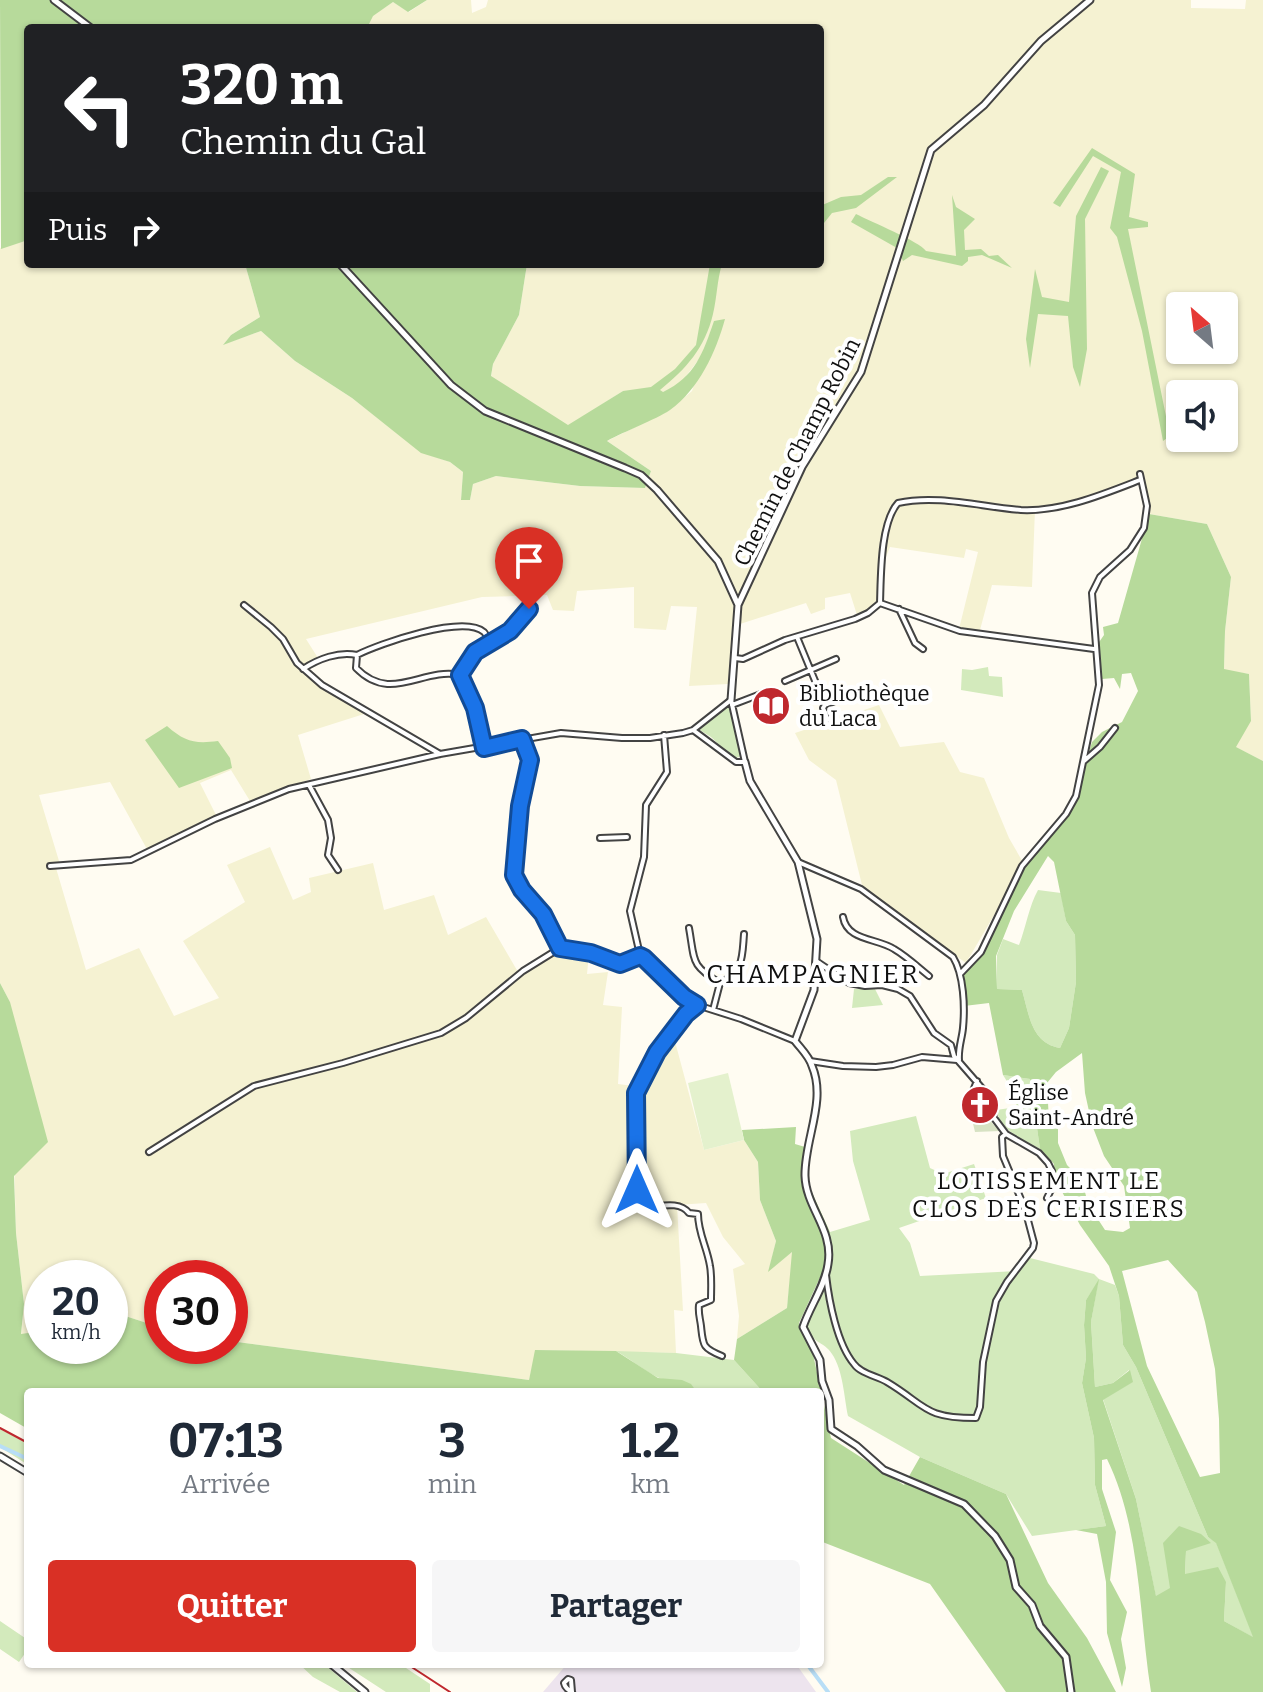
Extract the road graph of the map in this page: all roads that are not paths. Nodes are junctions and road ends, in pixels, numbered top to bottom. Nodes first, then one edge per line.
1 (54, 0) edge
2 (1090, 0) edge
3 (86, 24) edge
4 (344, 268) edge
5 (880, 603) junction
6 (244, 605) dead end
7 (738, 605) junction
8 (529, 609) dead end
9 (899, 609) junction
10 (797, 637) junction
11 (490, 643) junction
12 (923, 649) dead end
13 (1094, 649) junction
14 (357, 655) junction
15 (734, 658) junction
16 (836, 659) dead end
17 (303, 669) junction
18 (812, 670) junction
19 (460, 675) junction
20 (785, 681) dead end
21 (862, 690) dead end
22 (766, 692) dead end
23 (732, 703) junction
24 (825, 705) junction
25 (828, 720) dead end
26 (1115, 728) dead end
27 (693, 730) junction
28 (664, 735) junction
29 (522, 739) junction
30 (484, 748) junction
31 (440, 754) junction
32 (745, 762) junction
33 (1083, 763) junction
34 (309, 785) junction
35 (627, 837) dead end
36 (600, 838) dead end
37 (798, 862) junction
38 (50, 866) dead end
39 (338, 870) dead end
40 (843, 917) dead end
41 (689, 928) dead end
42 (744, 934) dead end
43 (560, 948) junction
44 (640, 956) junction
45 (816, 961) junction
46 (961, 973) junction
47 (929, 976) dead end
48 (720, 983) junction
49 (697, 1005) junction
50 (713, 1010) junction
51 (795, 1041) junction
52 (955, 1048) junction
53 (959, 1060) junction
54 (810, 1061) junction
55 (977, 1081) junction
56 (985, 1091) junction
57 (1006, 1134) junction
58 (149, 1152) dead end
59 (1047, 1198) dead end
60 (826, 1274) junction
61 (722, 1356) dead end
62 (0, 1456) edge
63 (24, 1471) edge
64 (336, 1668) edge
65 (363, 1692) edge
66 (1071, 1692) edge

1 - 3 street
2 - 7 street, Chemin de Champ Robin
4 - 7 street
5 - 9 street
5 - 10 street
5 - 13 street
6 - 17 street
7 - 15 street
8 - 11 street
9 - 12 street
9 - 13 street
10 - 15 street
10 - 18 street
11 - 14 street
11 - 19 street
13 - 33 street
14 - 17 street
14 - 19 street
15 - 23 street
16 - 18 street
17 - 31 street
18 - 20 street
18 - 24 street
19 - 30 street
21 - 24 street
22 - 23 street
23 - 27 street
23 - 32 street
24 - 25 street
26 - 33 street
27 - 28 street
27 - 32 street
28 - 29 street
28 - 44 street
29 - 30 street
29 - 43 street
30 - 31 street
31 - 34 street
32 - 37 street
33 - 46 street
34 - 38 street
34 - 39 street
35 - 36 street
37 - 45 street
37 - 46 street
40 - 47 street
41 - 48 street
42 - 48 street
43 - 44 street
43 - 58 street
44 - 49 street
45 - 51 street
45 - 52 street
46 - 52 street
48 - 50 street
49 - 50 street
49 - 61 street
50 - 51 street
51 - 54 street
52 - 53 street
53 - 54 street
53 - 55 street
54 - 60 street
55 - 56 street
55 - 56 street
56 - 57 street
57 - 59 street
57 - 60 street
60 - 66 street
62 - 63 street
64 - 65 street

